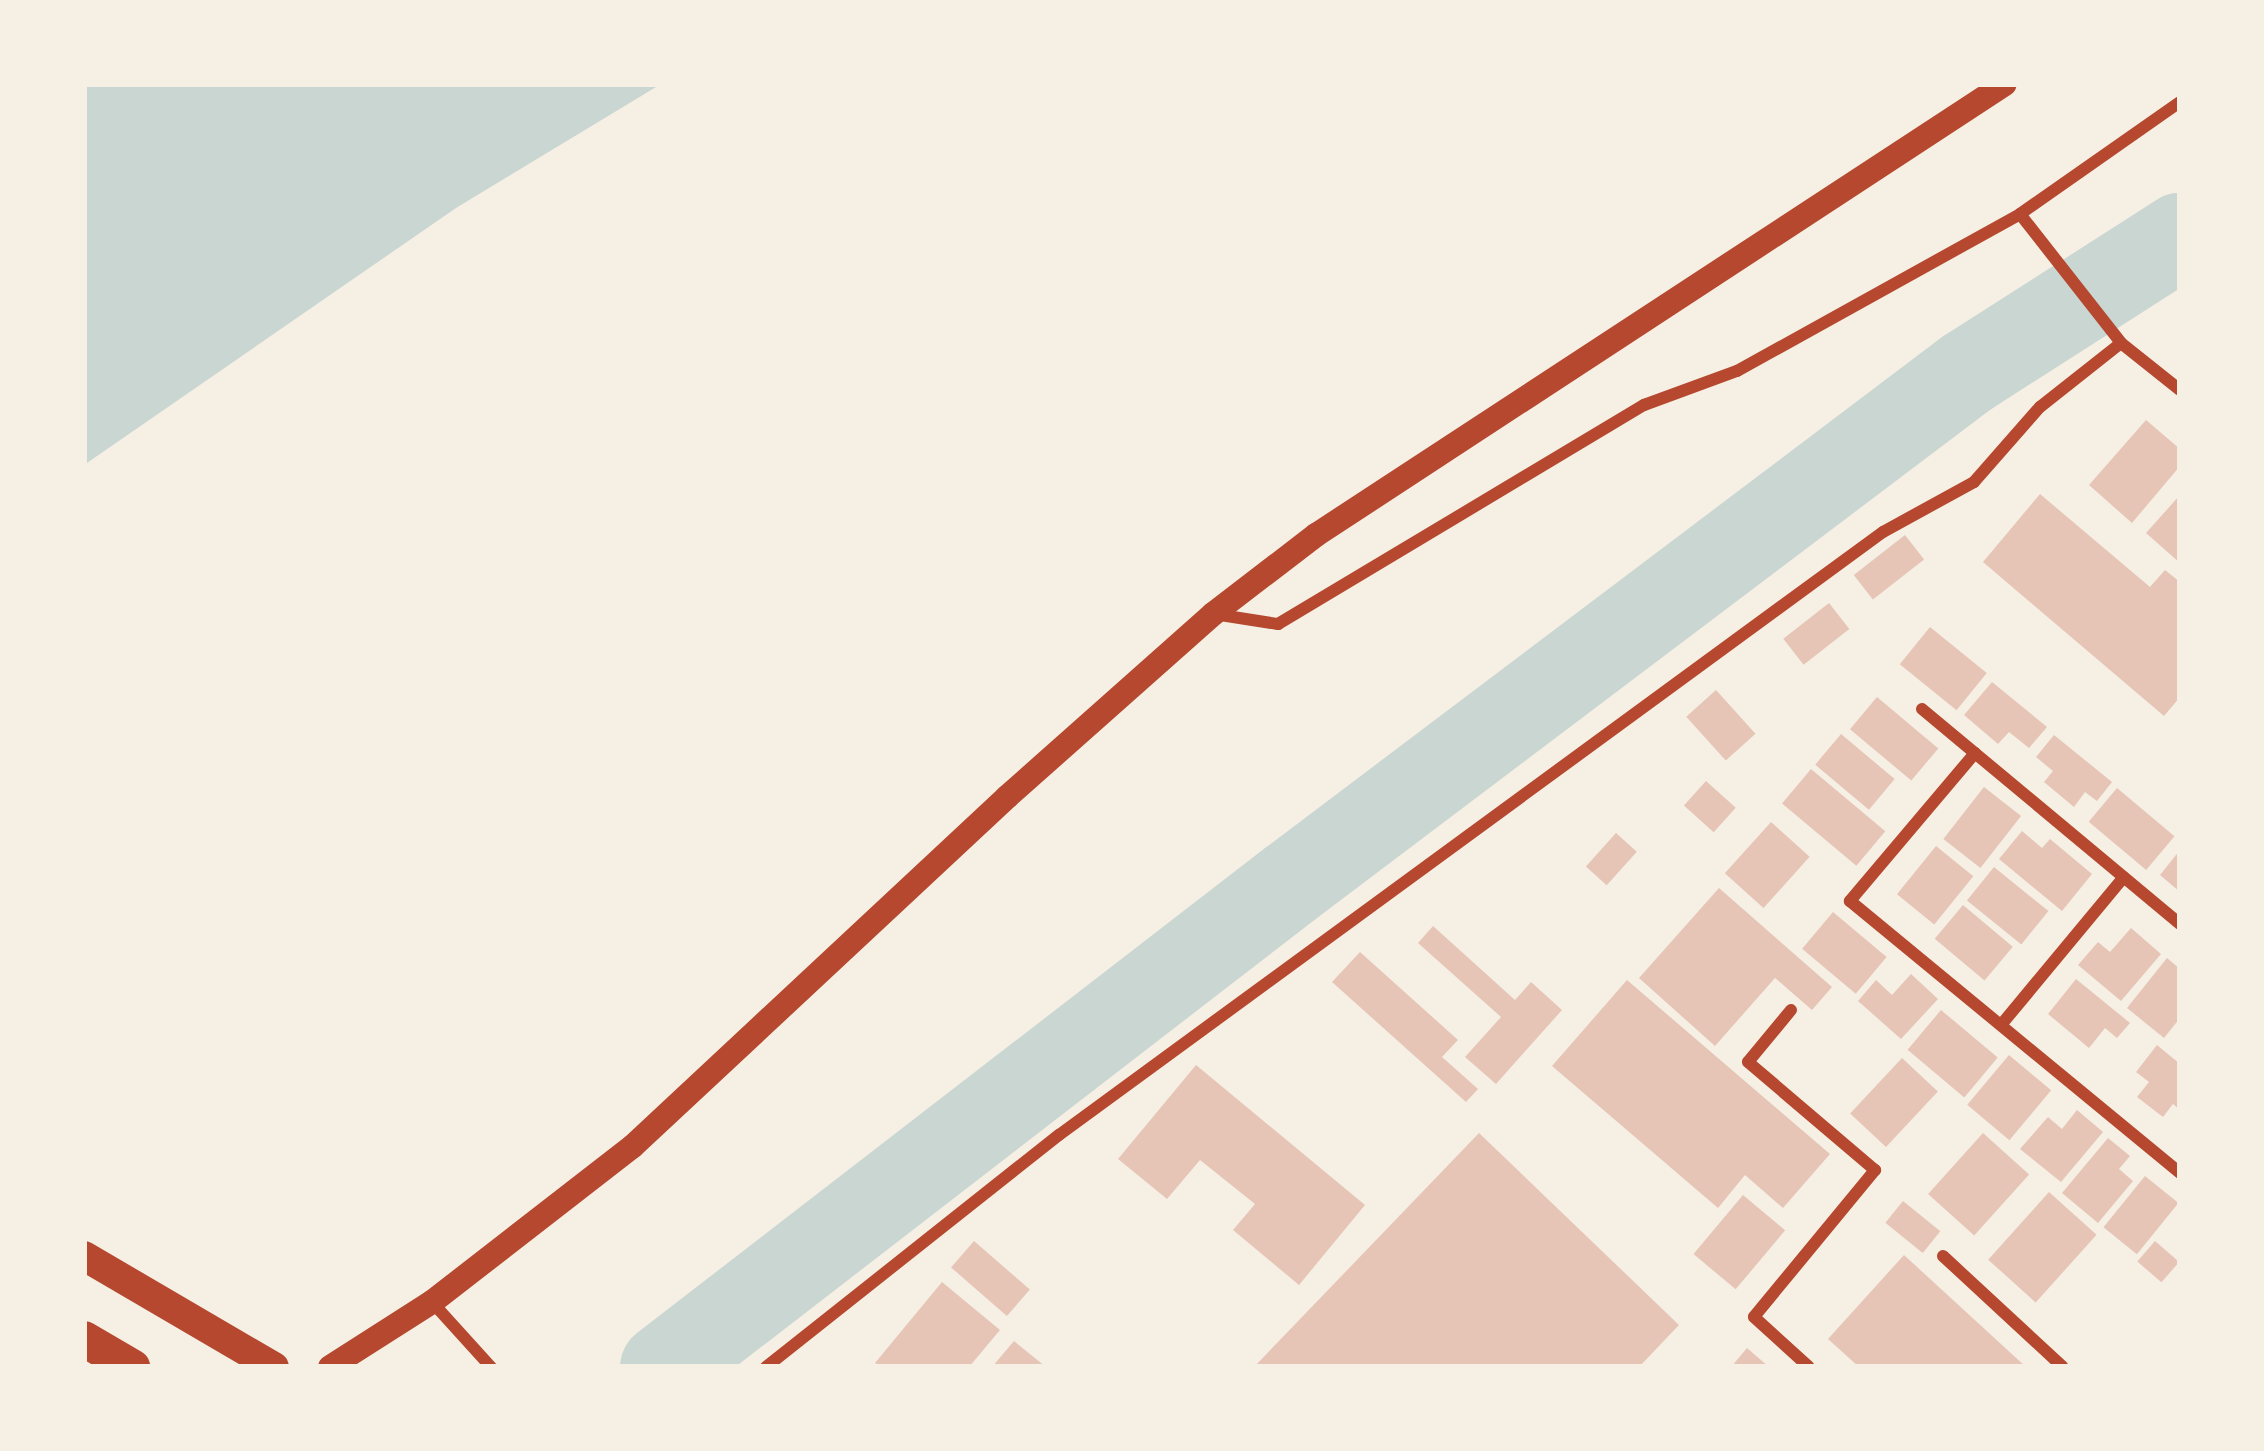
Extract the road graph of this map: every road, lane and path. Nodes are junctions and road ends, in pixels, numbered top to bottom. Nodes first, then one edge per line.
1 (2005, 84) edge
2 (2180, 102) edge
3 (2020, 214) junction
4 (2121, 343) junction
5 (2180, 390) edge
6 (1213, 614) junction
7 (1922, 709) dead end
8 (1975, 753) junction
9 (2124, 877) junction
10 (2180, 924) edge
11 (1791, 1010) dead end
12 (2001, 1025) junction
13 (2180, 1173) edge
14 (84, 1256) edge
15 (1943, 1256) dead end
16 (432, 1302) junction
17 (84, 1339) edge
18 (84, 1357) edge
19 (486, 1364) edge
20 (98, 1367) edge
21 (133, 1367) edge
22 (274, 1367) edge
23 (329, 1367) edge
24 (766, 1367) edge
25 (1809, 1367) edge
26 (2063, 1367) edge

1 - 6 main road
2 - 3 street
3 - 4 street
3 - 6 street
4 - 5 street
4 - 24 street
6 - 16 main road
7 - 8 street
8 - 9 street
8 - 12 street
9 - 10 street
9 - 12 street
11 - 25 street
12 - 13 street
14 - 22 main road
15 - 26 street
16 - 19 street
16 - 23 main road
17 - 21 highway
18 - 20 highway

